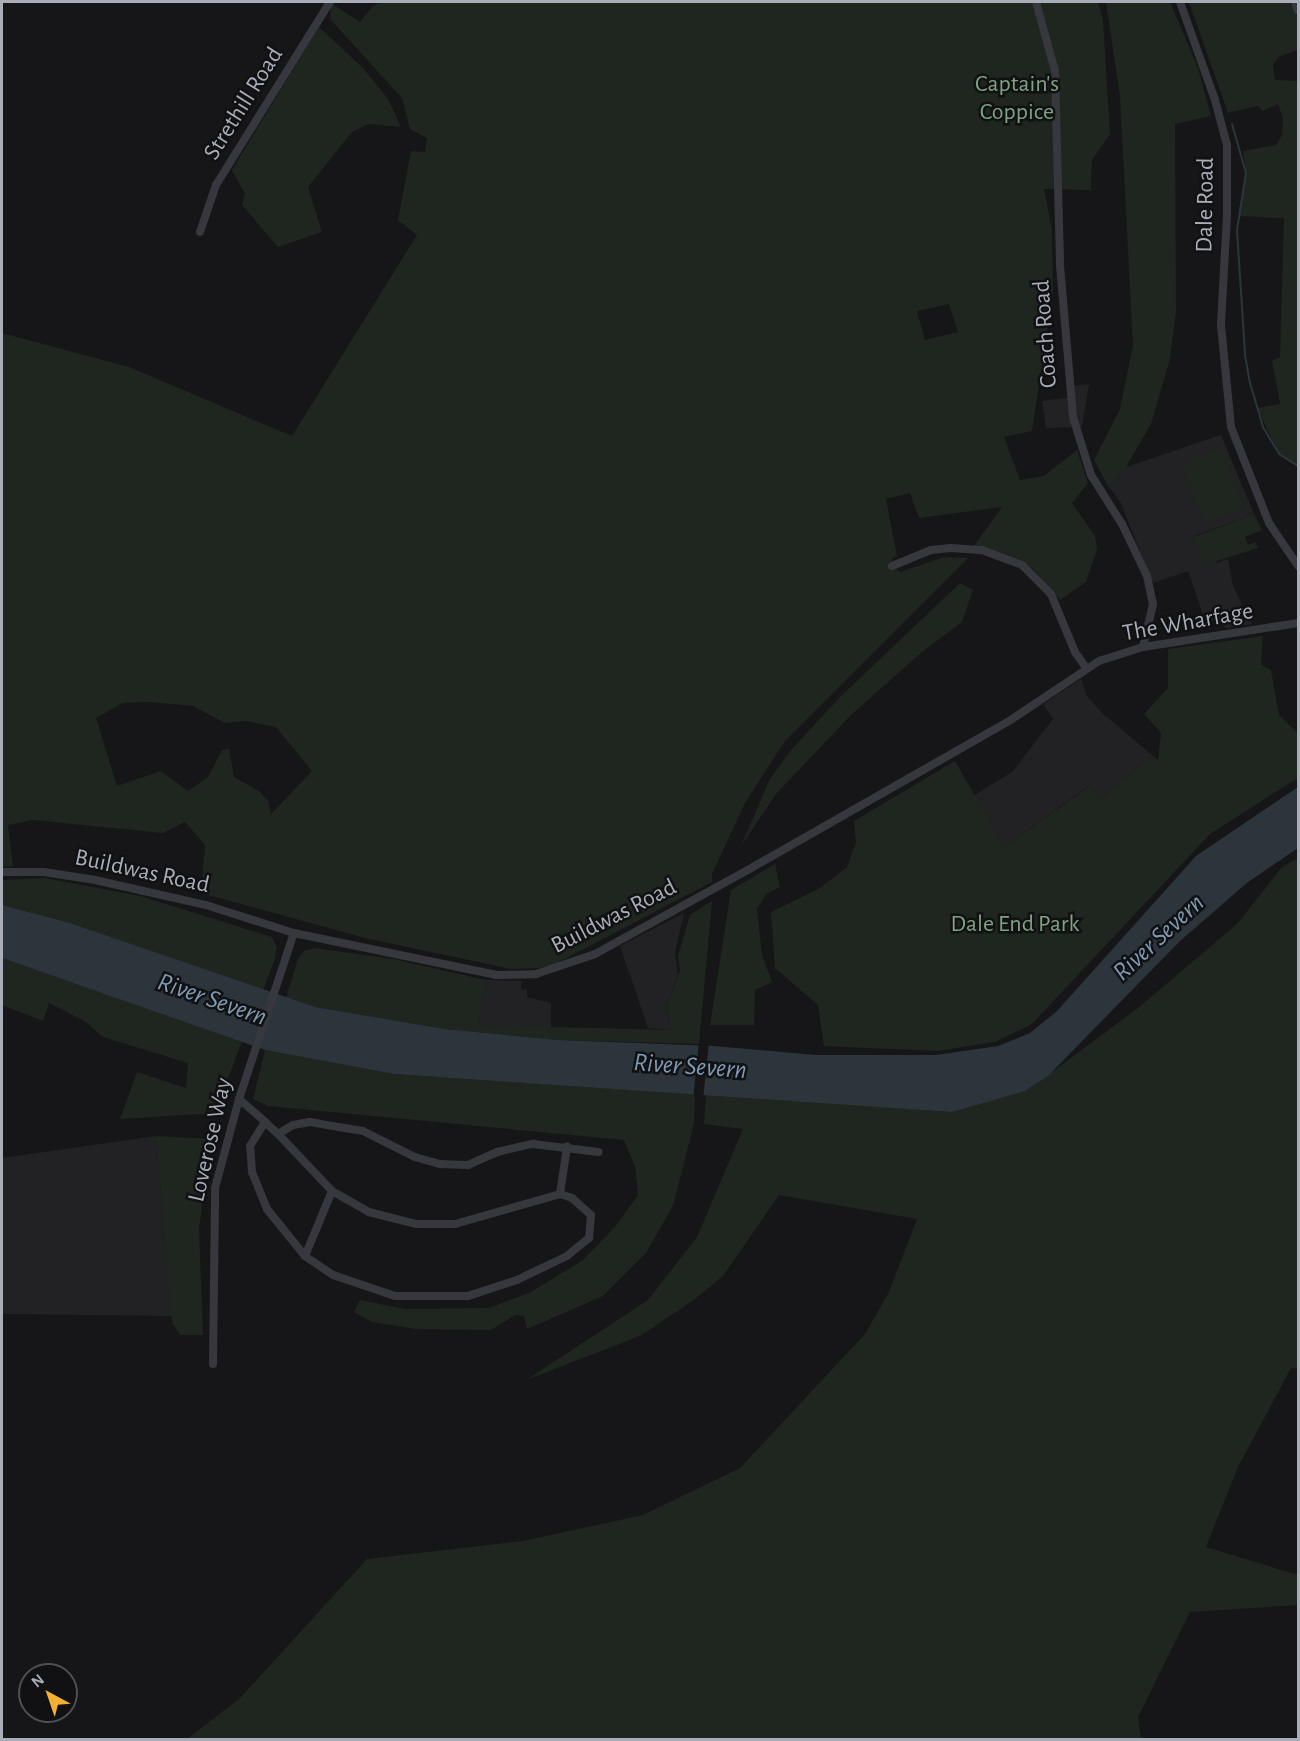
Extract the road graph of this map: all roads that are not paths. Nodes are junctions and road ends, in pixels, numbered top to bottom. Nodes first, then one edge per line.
1 (330, 2) edge
2 (1036, 2) edge
3 (1180, 2) edge
4 (1295, 2) edge
5 (1299, 11) edge
6 (200, 232) dead end
7 (1299, 566) edge
8 (899, 567) dead end
9 (1299, 623) edge
10 (1143, 647) junction
11 (1086, 668) junction
12 (2, 872) edge
13 (294, 933) junction
14 (239, 1099) junction
15 (265, 1122) junction
16 (278, 1134) junction
17 (567, 1147) junction
18 (599, 1152) dead end
19 (332, 1191) junction
20 (560, 1194) junction
21 (305, 1256) junction
22 (213, 1364) dead end

1 - 6 street, Strethill Road
2 - 10 street, Coach Road
3 - 7 street, Dale Road
4 - 5 street
8 - 11 street
9 - 10 street, The Wharfage
10 - 11 street, The Wharfage
11 - 13 street, Buildwas Road
12 - 13 street, Buildwas Road
13 - 14 street, Loverose Way
14 - 15 street
14 - 22 street, Loverose Way
15 - 16 street
15 - 21 street
16 - 17 street
16 - 19 street
17 - 18 street
17 - 20 street
19 - 20 street
19 - 21 street
20 - 21 street

